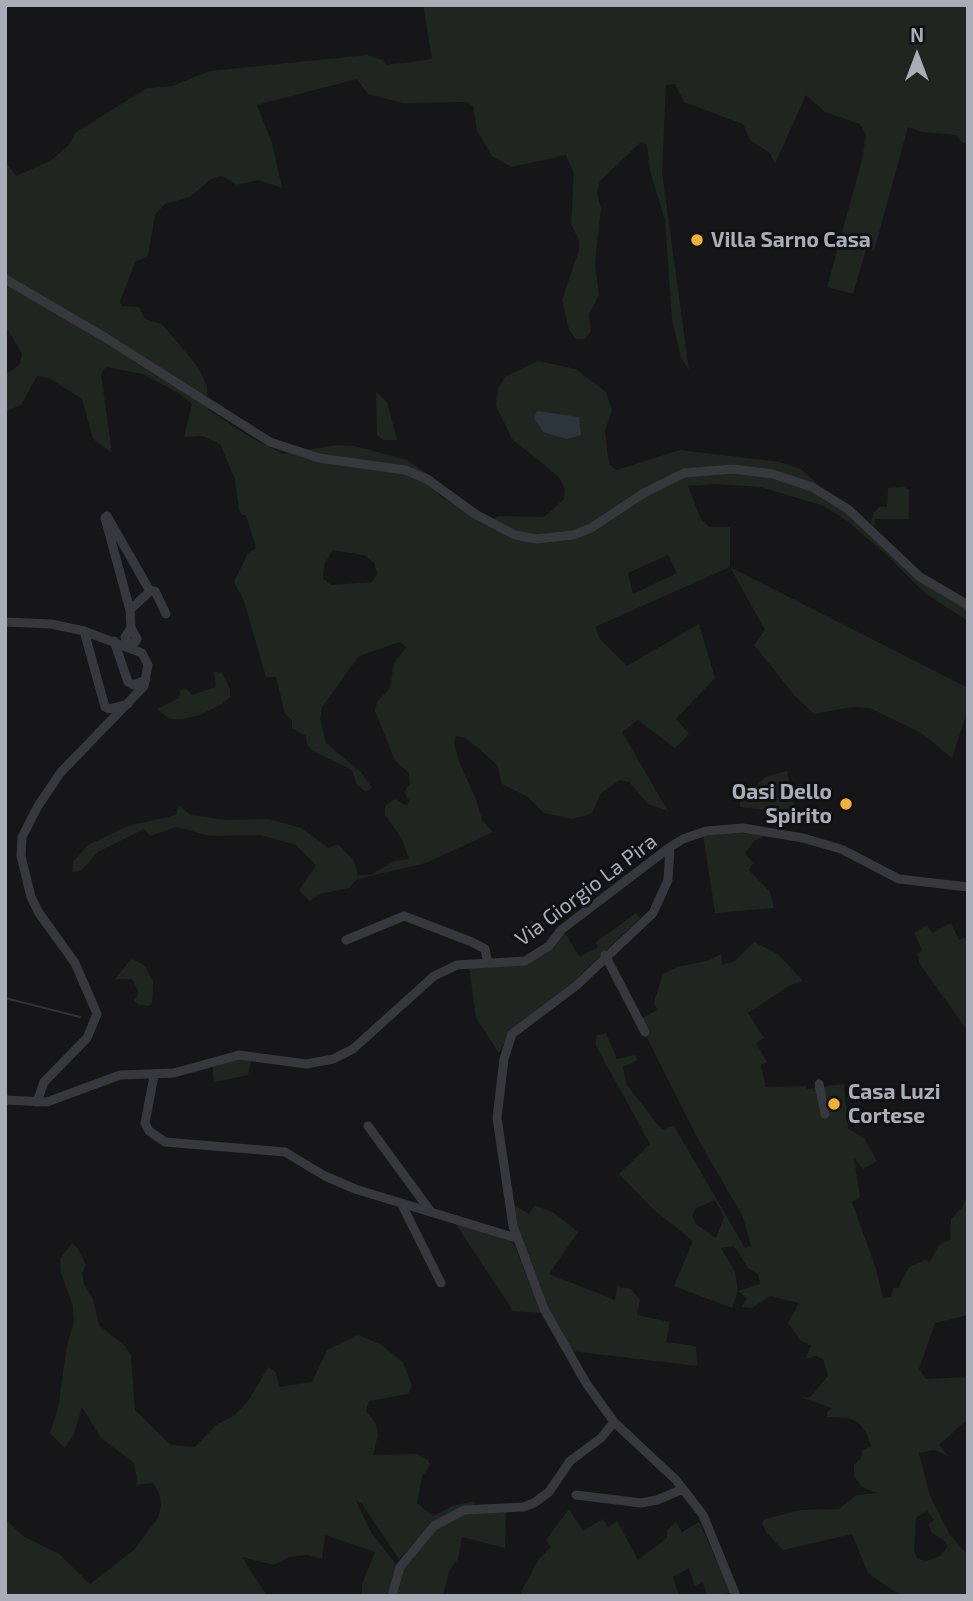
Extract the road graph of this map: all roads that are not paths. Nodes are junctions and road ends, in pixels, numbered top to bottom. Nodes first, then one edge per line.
1 (5, 279) edge
2 (150, 591) junction
3 (968, 605) edge
4 (131, 610) junction
5 (166, 614) dead end
6 (5, 622) edge
7 (84, 631) junction
8 (114, 641) junction
9 (131, 647) junction
10 (146, 680) junction
11 (129, 703) junction
12 (670, 847) junction
13 (967, 889) edge
14 (346, 940) dead end
15 (605, 955) junction
16 (488, 963) junction
17 (645, 1032) dead end
18 (153, 1076) junction
19 (819, 1084) dead end
20 (5, 1100) edge
21 (37, 1102) junction
22 (825, 1114) dead end
23 (368, 1126) dead end
24 (401, 1203) junction
25 (431, 1212) junction
26 (513, 1226) junction
27 (505, 1234) junction
28 (516, 1238) junction
29 (441, 1283) dead end
30 (614, 1423) junction
31 (683, 1489) junction
32 (576, 1494) dead end
33 (392, 1596) edge
34 (736, 1596) edge

1 - 3 street
2 - 4 street
2 - 4 street
2 - 5 street
4 - 9 street
6 - 7 street
7 - 8 street
7 - 11 street
8 - 9 street
8 - 10 street
9 - 10 street
10 - 11 street
11 - 21 street
12 - 13 street, Via Giorgio La Pira
12 - 15 street
12 - 16 street, Via Giorgio La Pira
14 - 16 street
15 - 17 street
15 - 26 street
16 - 18 street, Via Giorgio La Pira
18 - 21 street, Via Giorgio La Pira
18 - 24 street
19 - 22 street
20 - 21 street, Via Giorgio La Pira
23 - 25 street
24 - 25 street
24 - 29 street
25 - 27 street
26 - 27 street
26 - 28 street
27 - 28 street
28 - 30 street
30 - 31 street
30 - 33 street
31 - 32 street
31 - 34 street

